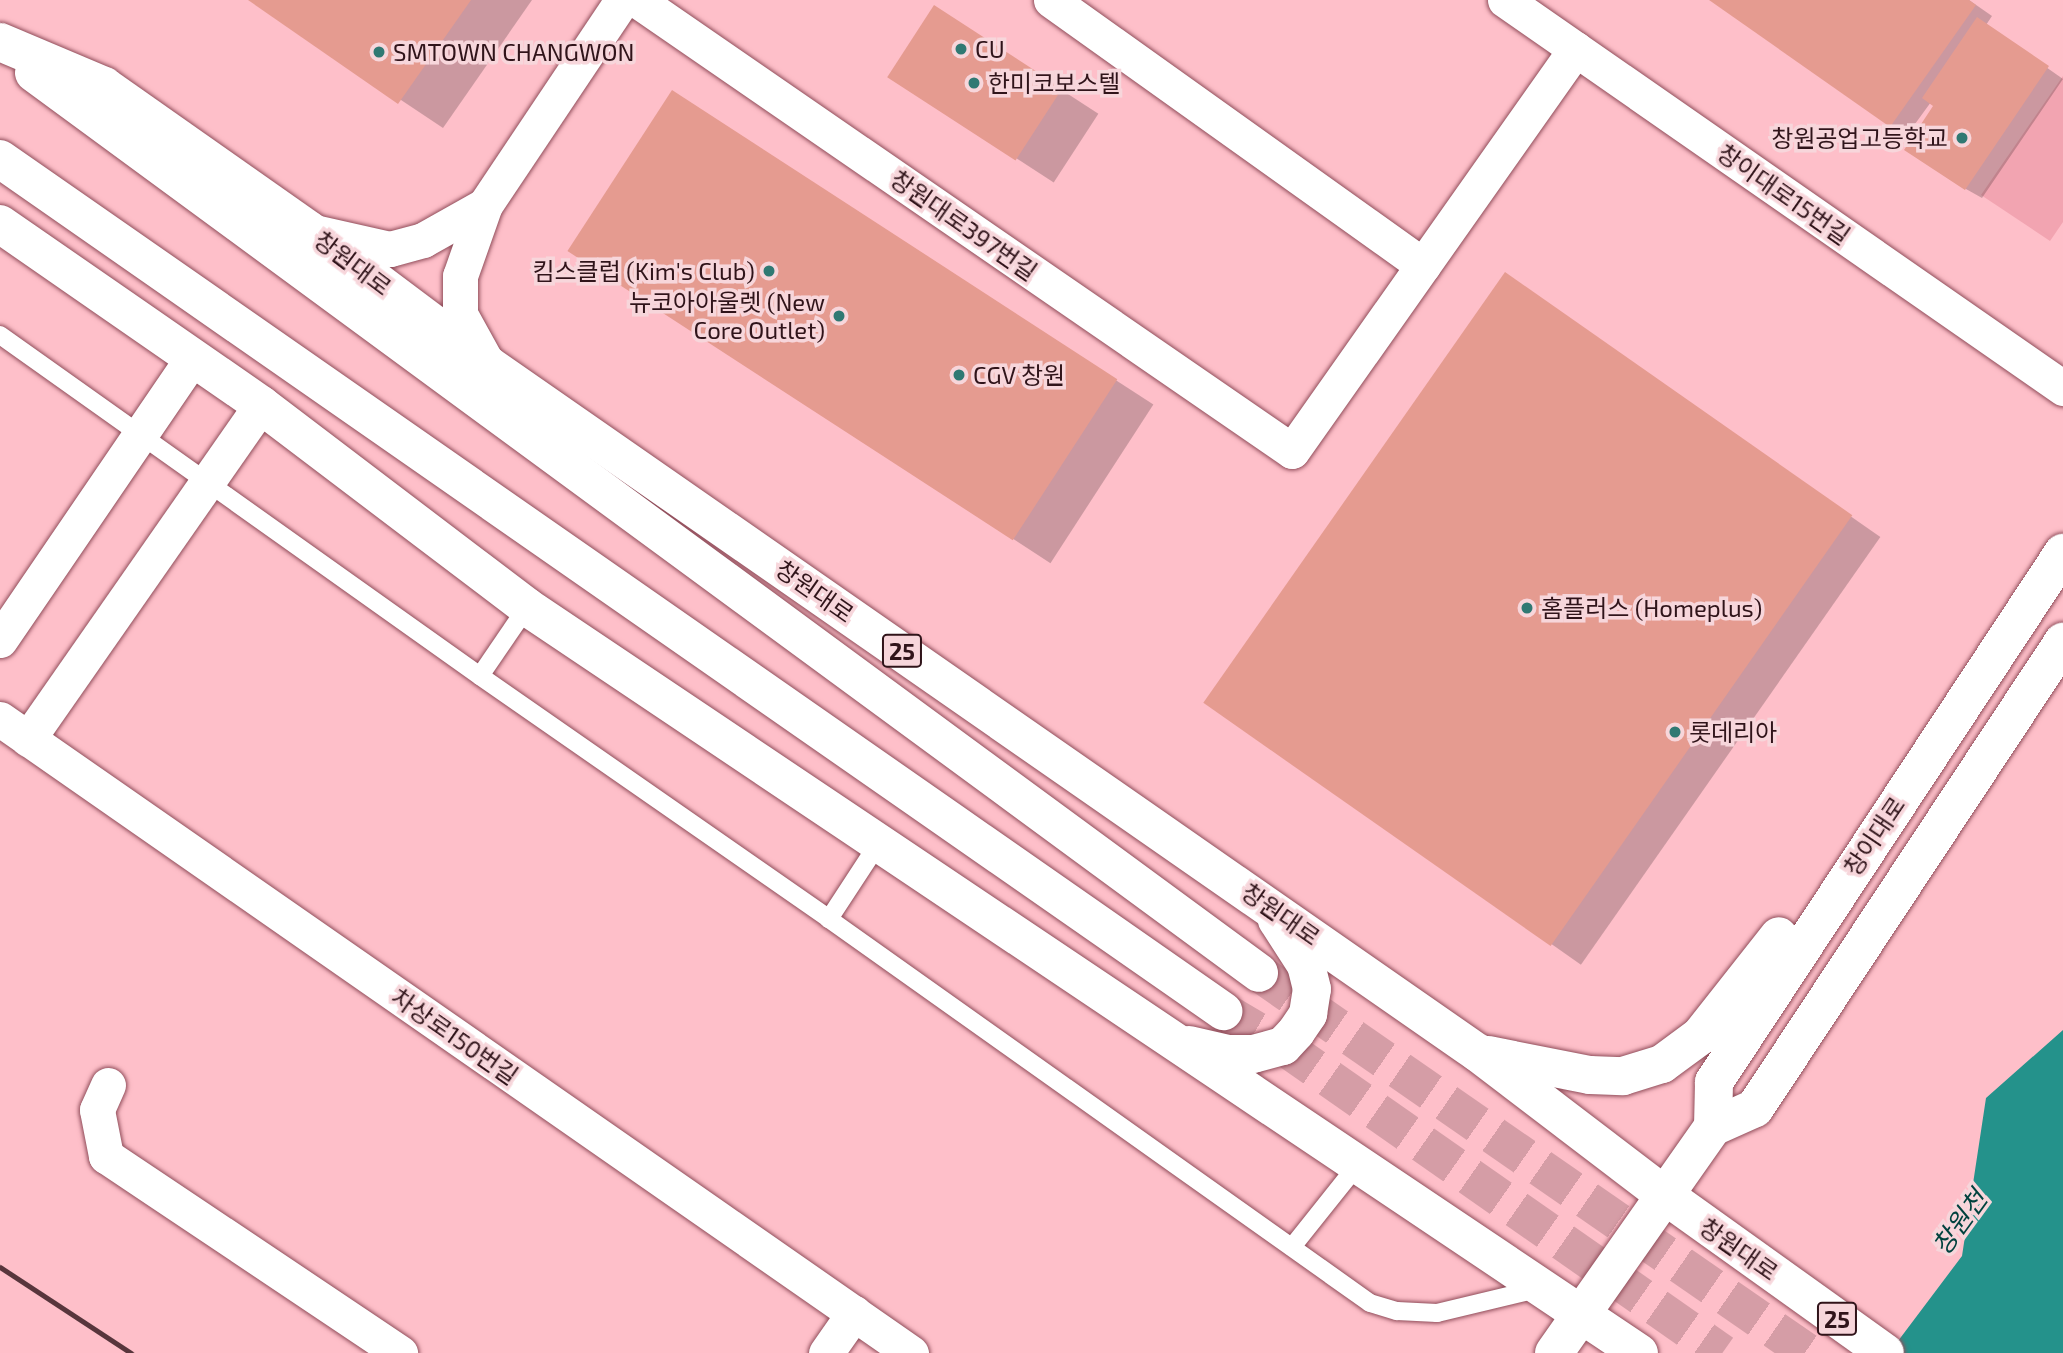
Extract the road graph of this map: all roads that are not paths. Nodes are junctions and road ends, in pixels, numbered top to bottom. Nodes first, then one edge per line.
1 (622, 0) edge
2 (637, 0) edge
3 (1051, 0) edge
4 (1505, 0) edge
5 (0, 43) edge
6 (0, 48) edge
7 (1576, 49) junction
8 (0, 159) edge
9 (485, 205) junction
10 (0, 224) edge
11 (310, 231) junction
12 (1423, 265) junction
13 (0, 334) edge
14 (193, 357) junction
15 (487, 364) junction
16 (2063, 388) edge
17 (261, 405) junction
18 (140, 435) junction
19 (209, 481) junction
20 (2063, 554) edge
21 (527, 607) junction
22 (0, 640) edge
23 (2063, 642) edge
24 (480, 676) junction
25 (14, 729) edge
26 (878, 844) junction
27 (1854, 865) junction
28 (1264, 902) junction
29 (829, 919) junction
30 (1259, 972) tunnel mouth
31 (1223, 1011) tunnel mouth
32 (1166, 1040) junction
33 (1478, 1053) junction
34 (108, 1085) dead end
35 (1713, 1127) junction
36 (1359, 1163) junction
37 (1665, 1196) junction
38 (1292, 1247) junction
39 (1544, 1287) junction
40 (853, 1313) junction
41 (1581, 1314) junction
42 (400, 1353) edge
43 (826, 1353) edge
44 (911, 1353) edge
45 (1554, 1353) edge
46 (1639, 1353) edge
47 (1885, 1353) edge

1 - 9 street
2 - 12 street, 창원대로397번길
3 - 12 street
4 - 7 street, 창이대로15번길
5 - 11 main road, 창원대로 / 25
6 - 30 main road
7 - 12 street
7 - 16 street, 창이대로15번길
8 - 31 main road
9 - 11 street
9 - 15 street
10 - 14 main road
11 - 15 main road, 창원대로 / 25
13 - 18 lane
14 - 17 main road
14 - 18 street
15 - 28 main road, 창원대로 / 25
17 - 19 street
17 - 21 main road
18 - 19 lane
18 - 22 street
19 - 24 lane
19 - 25 street
20 - 27 main road, 창이대로
21 - 24 lane
21 - 26 main road
23 - 35 main road, 창이대로
24 - 29 lane
25 - 40 street, 차상로150번길
26 - 29 lane
26 - 32 main road
27 - 33 main road
27 - 35 main road, 창이대로
28 - 32 main road
28 - 33 main road, 창원대로 / 25
29 - 38 lane
32 - 36 main road
33 - 37 main road, 창원대로 / 25
34 - 42 street
35 - 37 main road
36 - 38 lane
36 - 39 main road
37 - 41 main road
37 - 47 main road, 창원대로 / 25
38 - 39 lane
39 - 41 main road
40 - 43 street
40 - 44 street, 차상로150번길
41 - 45 main road
41 - 46 main road

